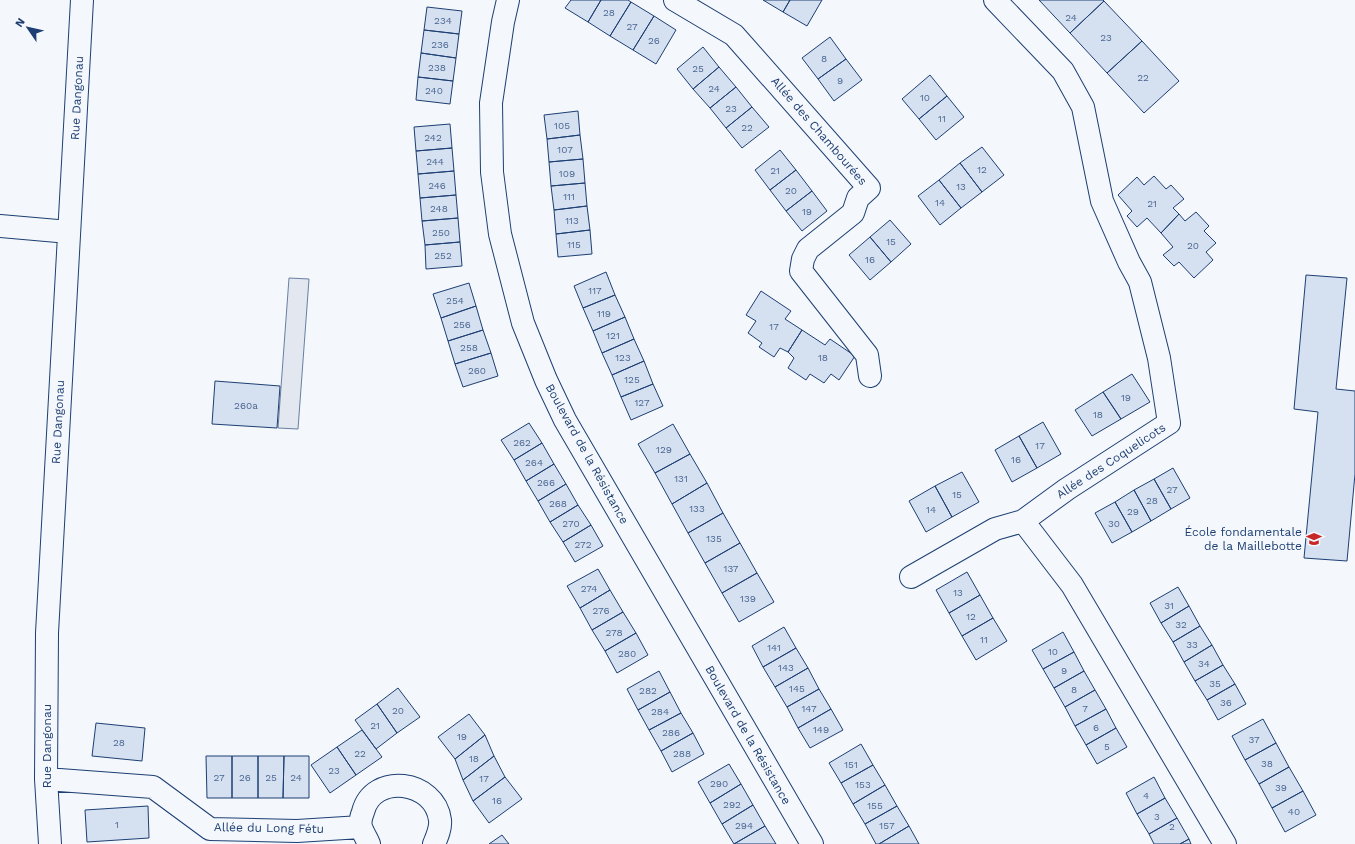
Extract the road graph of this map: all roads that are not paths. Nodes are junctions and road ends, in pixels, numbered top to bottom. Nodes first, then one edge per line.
1 (82, 0) edge
2 (508, 0) edge
3 (674, 0) edge
4 (995, 0) edge
5 (0, 226) edge
6 (69, 232) junction
7 (870, 376) dead end
8 (1023, 521) junction
9 (911, 577) dead end
10 (46, 779) junction
11 (365, 836) edge
12 (50, 844) edge
13 (434, 844) edge
14 (812, 844) edge
15 (1225, 844) edge

1 - 6 street, Rue Dangonau
2 - 14 street, Boulevard de la Résistance
3 - 7 street, Allée des Chambourées
4 - 8 street, Allée des Coquelicots
5 - 6 street
6 - 10 street, Rue Dangonau
8 - 9 street, Allée des Coquelicots
8 - 15 street
10 - 11 street, Allée du Long Fétu
10 - 12 street, Rue Dangonau
11 - 13 street, Allée du Long Fétu

